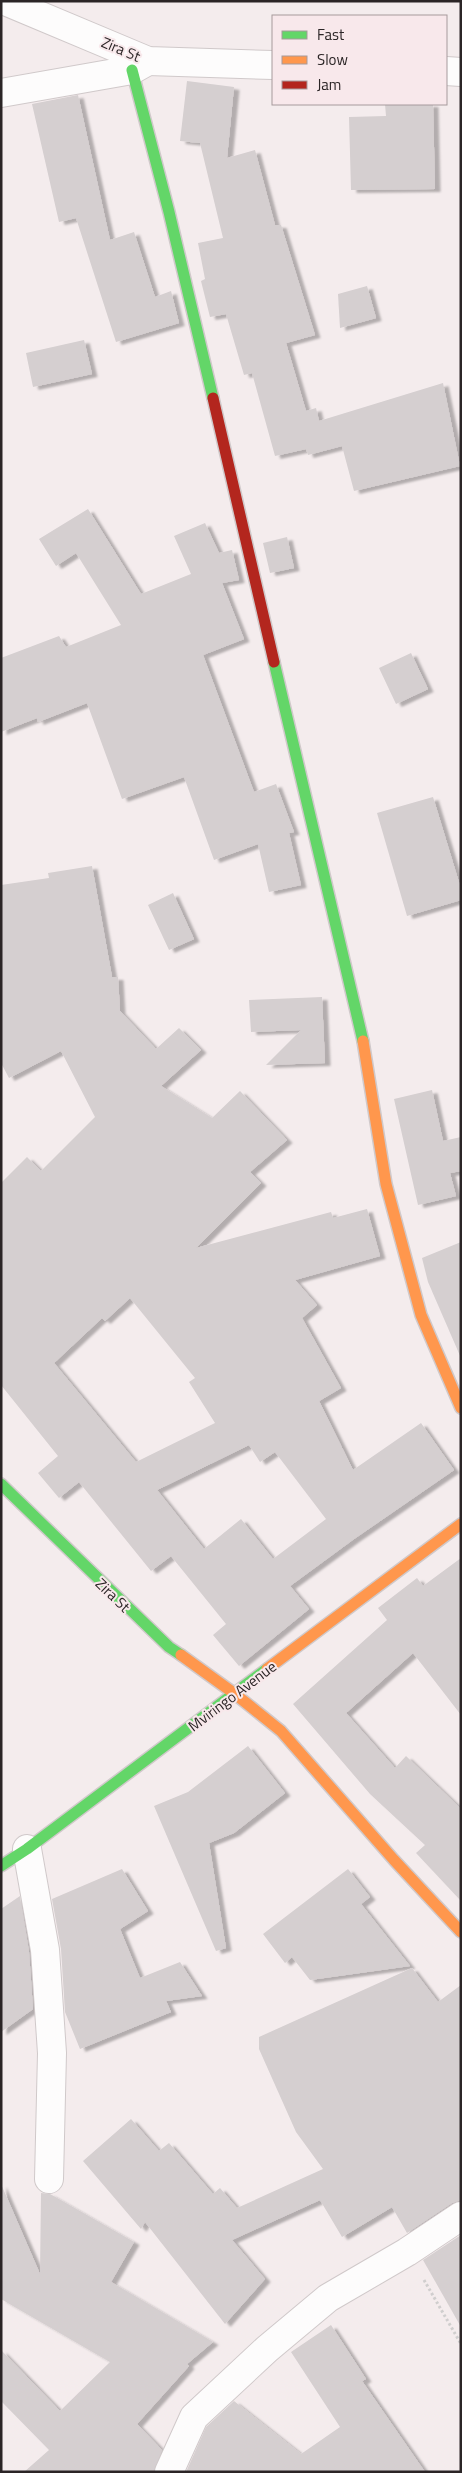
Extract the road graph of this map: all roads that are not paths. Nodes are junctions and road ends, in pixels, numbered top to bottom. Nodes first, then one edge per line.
1 (5, 1) edge
2 (140, 65) junction
3 (272, 66) edge
4 (447, 71) edge
5 (461, 72) edge
6 (1, 93) edge
7 (461, 1408) edge
8 (1, 1484) edge
9 (461, 1524) edge
10 (235, 1694) junction
11 (27, 1849) junction
12 (1, 1866) edge
13 (461, 1932) edge
14 (48, 2179) dead end
15 (461, 2216) edge
16 (169, 2472) edge

1 - 2 street, Zira St
2 - 3 street, Zira St
2 - 6 street
2 - 7 street
4 - 5 street
8 - 10 street, Zira St
9 - 10 street, Mviringo Avenue
10 - 11 street, Mviringo Avenue
10 - 13 street, Zira St
11 - 12 street, Mviringo Avenue
11 - 14 street
15 - 16 street

